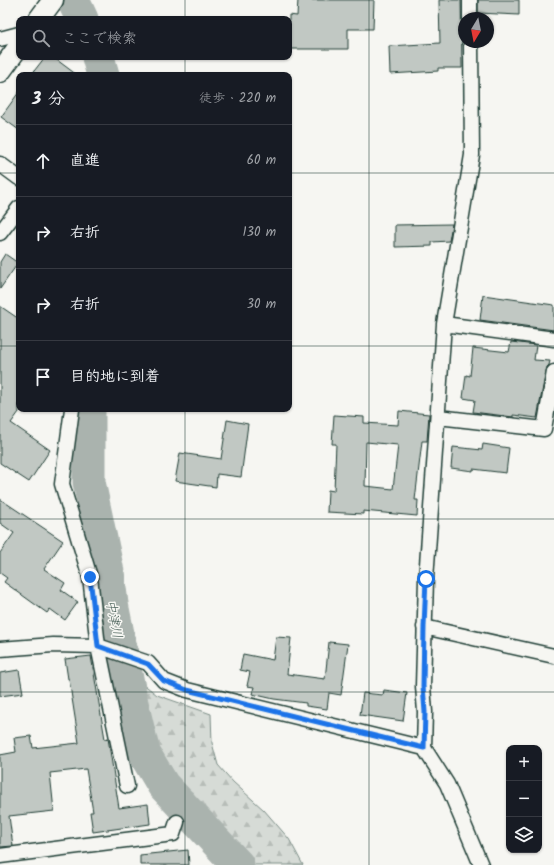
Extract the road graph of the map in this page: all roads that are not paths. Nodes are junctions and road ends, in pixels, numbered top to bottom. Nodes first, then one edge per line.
1 (470, 0) edge
2 (470, 12) edge
3 (16, 35) edge
4 (0, 39) edge
5 (471, 48) edge
6 (16, 50) edge
7 (0, 72) edge
8 (0, 164) edge
9 (16, 176) edge
10 (16, 212) edge
11 (0, 233) edge
12 (444, 324) junction
13 (554, 340) edge
14 (554, 372) edge
15 (72, 412) edge
16 (438, 417) junction
17 (424, 627) junction
18 (98, 646) junction
19 (0, 649) edge
20 (554, 656) edge
21 (424, 748) junction
22 (127, 786) dead end
23 (177, 822) dead end
24 (0, 856) edge
25 (482, 865) edge

1 - 2 street
3 - 4 street
5 - 12 street
6 - 7 main road
8 - 9 street
10 - 11 street
12 - 13 street
12 - 16 street
14 - 16 street
15 - 18 street
16 - 17 street
17 - 20 street
17 - 21 street
18 - 19 street
18 - 21 street
18 - 22 street
21 - 25 street
23 - 24 street

